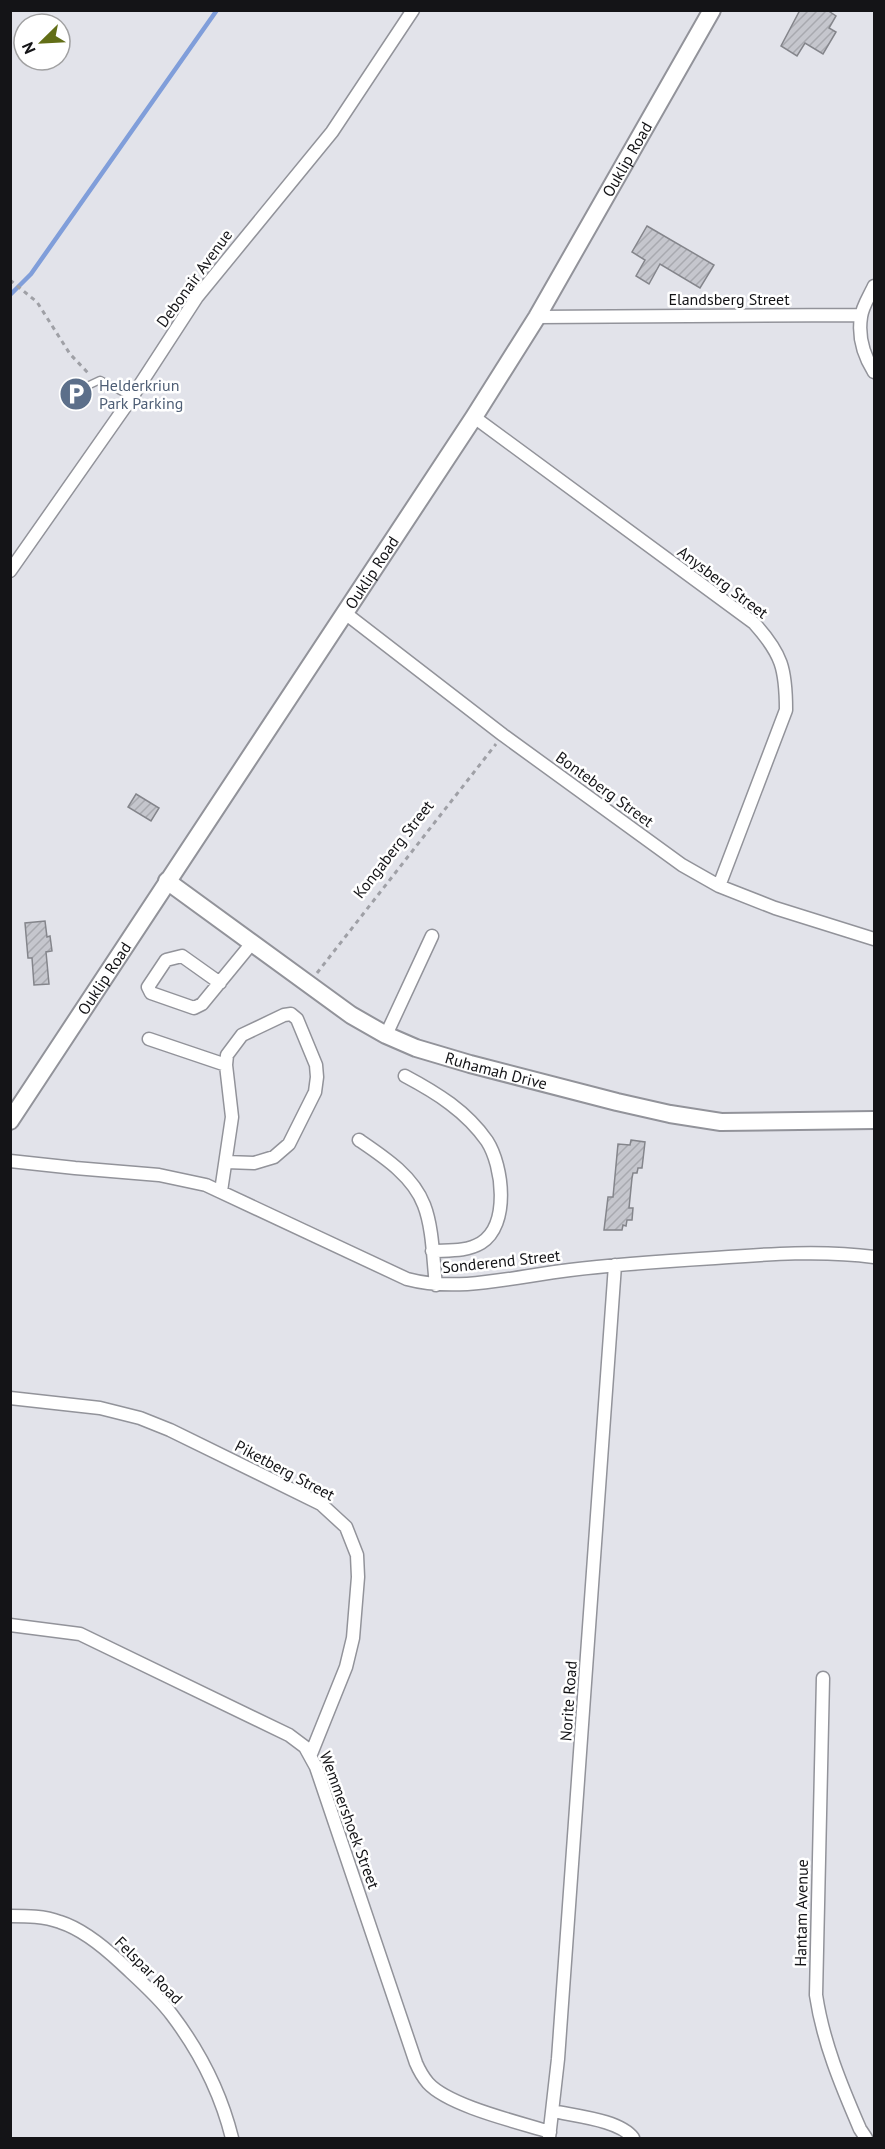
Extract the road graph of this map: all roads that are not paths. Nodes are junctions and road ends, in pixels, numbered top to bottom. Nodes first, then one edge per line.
1 (413, 10) edge
2 (712, 10) edge
3 (874, 286) edge
4 (861, 315) junction
5 (537, 317) junction
6 (874, 372) edge
7 (66, 396) dead end
8 (132, 397) junction
9 (474, 417) junction
10 (10, 571) edge
11 (345, 613) junction
12 (167, 881) junction
13 (719, 886) junction
14 (432, 936) dead end
15 (874, 939) edge
16 (252, 943) junction
17 (220, 983) junction
18 (386, 1035) junction
19 (149, 1039) dead end
20 (226, 1065) junction
21 (405, 1076) dead end
22 (10, 1120) edge
23 (874, 1120) edge
24 (359, 1140) dead end
25 (10, 1161) edge
26 (226, 1162) junction
27 (221, 1191) junction
28 (432, 1251) junction
29 (874, 1257) edge
30 (615, 1265) junction
31 (436, 1285) junction
32 (10, 1398) edge
33 (10, 1625) edge
34 (822, 1678) dead end
35 (311, 1754) junction
36 (10, 1916) edge
37 (553, 2111) junction
38 (550, 2135) edge
39 (232, 2139) edge
40 (633, 2139) edge
41 (866, 2139) edge

1 - 8 street, Debonair Avenue
2 - 5 street, Ouklip Road
3 - 4 street
4 - 5 street, Elandsberg Street
4 - 6 street
5 - 9 street, Ouklip Road
7 - 8 lane
8 - 10 street, Debonair Avenue
9 - 11 street, Ouklip Road
9 - 13 street, Anysberg Street
11 - 12 street, Ouklip Road
11 - 13 street, Bonteberg Street
12 - 16 street, Ruhamah Drive
12 - 22 street, Ouklip Road
13 - 15 street, Bonteberg Street
14 - 18 street
16 - 17 street
16 - 18 street, Ruhamah Drive
17 - 17 street
18 - 23 street, Ruhamah Drive
19 - 20 street
20 - 26 street
20 - 26 street
21 - 28 street
24 - 28 street
25 - 27 street, Sonderend Street
26 - 27 street
27 - 31 street, Sonderend Street
28 - 31 street
29 - 30 street, Sonderend Street
30 - 31 street, Sonderend Street
30 - 37 street, Norite Road
32 - 35 street, Piketberg Street
33 - 35 street, Wemmershoek Street
34 - 41 street, Hantam Avenue
35 - 38 street, Wemmershoek Street
36 - 39 street, Felspar Road
37 - 38 street, Norite Road
37 - 40 street

